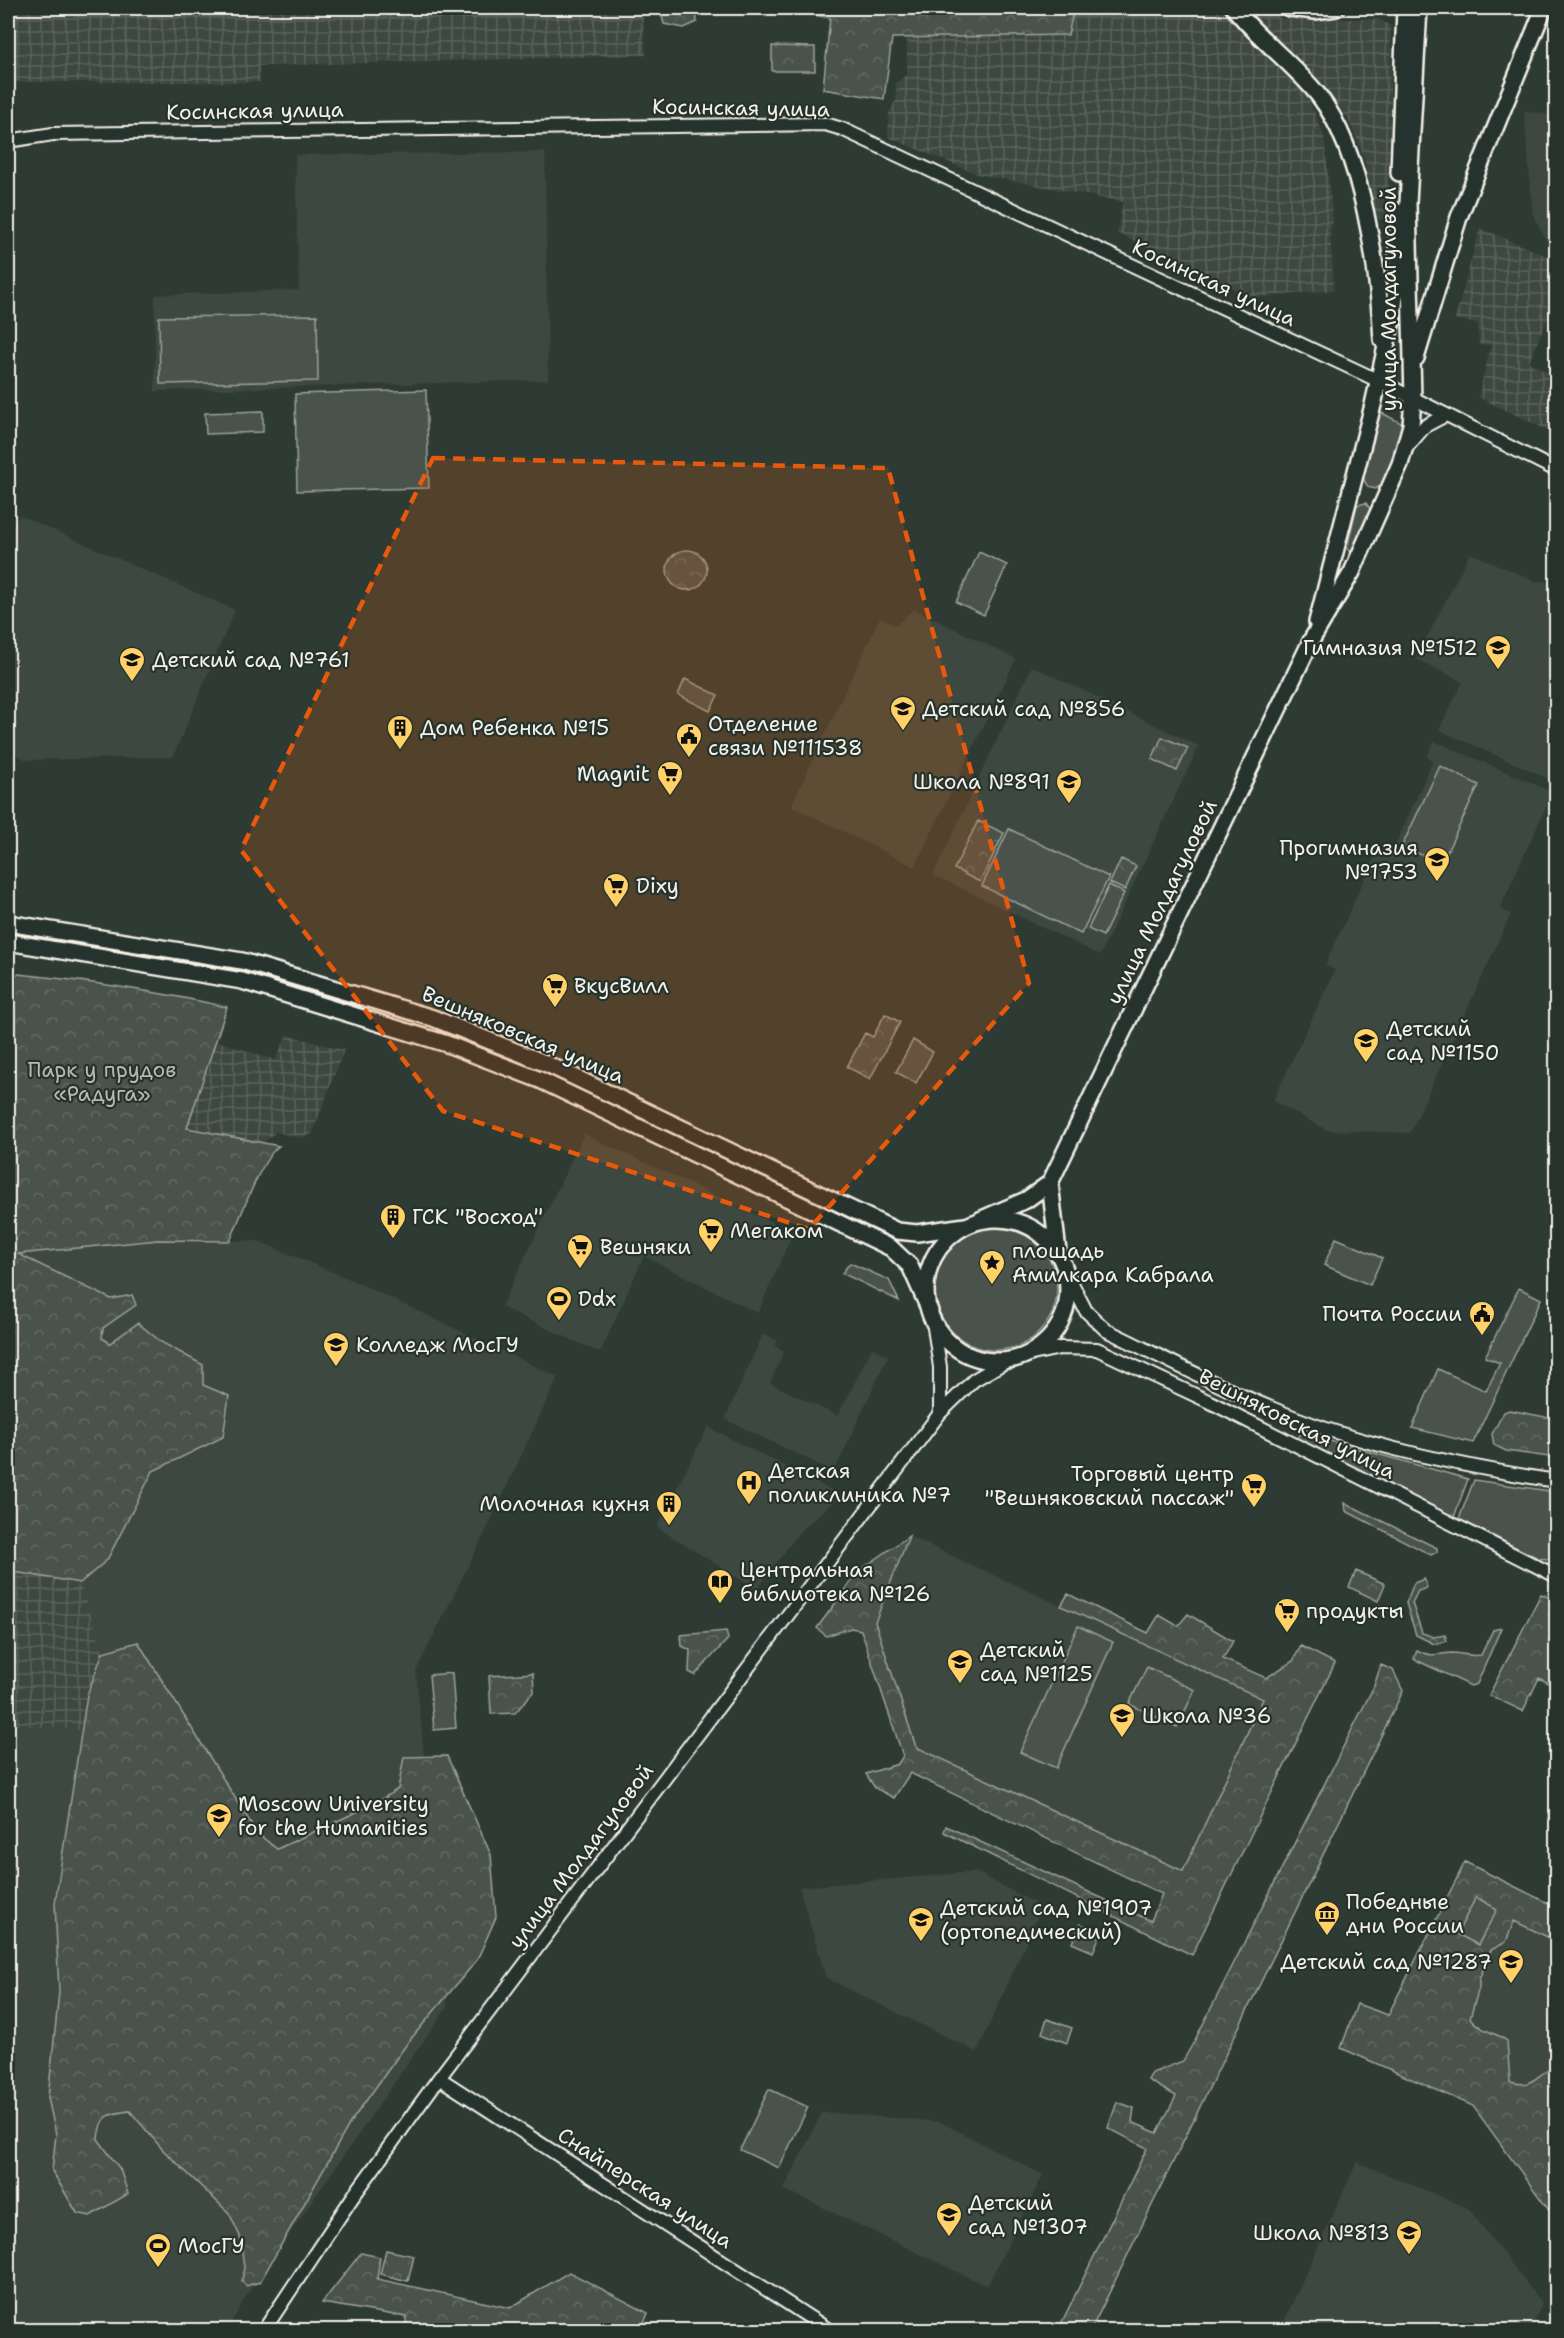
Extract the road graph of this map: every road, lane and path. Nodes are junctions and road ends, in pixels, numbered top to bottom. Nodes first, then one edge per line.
1 (1234, 8) edge
2 (1289, 8) edge
3 (1336, 8) edge
4 (1405, 8) edge
5 (1419, 8) edge
6 (1544, 8) edge
7 (8, 141) edge
8 (1383, 361) junction
9 (1412, 372) junction
10 (1379, 381) junction
11 (1413, 398) junction
12 (1446, 415) junction
13 (1406, 448) junction
14 (1557, 470) edge
15 (1335, 556) junction
16 (1355, 565) junction
17 (1312, 639) junction
18 (8, 923) edge
19 (8, 942) edge
20 (511, 1048) junction
21 (503, 1065) junction
22 (592, 1085) junction
23 (584, 1101) junction
24 (1050, 1183) junction
25 (972, 1223) junction
26 (1059, 1255) junction
27 (1065, 1270) junction
28 (931, 1316) junction
29 (1017, 1357) junction
30 (940, 1413) junction
31 (1557, 1481) edge
32 (1550, 1570) edge
33 (1557, 1576) edge
34 (439, 2078) junction
35 (264, 2331) edge
36 (829, 2331) edge

1 - 8 main road
2 - 3 main road
4 - 8 main road, улица Молдагуловой
5 - 9 main road, улица Молдагуловой
6 - 9 main road
7 - 10 street, Косинская улица
8 - 10 main road, улица Молдагуловой
9 - 11 main road, улица Молдагуловой
10 - 11 street, Косинская улица
10 - 15 main road, улица Молдагуловой
11 - 12 street, Косинская улица
11 - 13 main road, улица Молдагуловой
12 - 13 street
12 - 14 street, Косинская улица
13 - 16 main road, улица Молдагуловой
15 - 16 street
15 - 17 main road, улица Молдагуловой
16 - 17 main road, улица Молдагуловой
17 - 24 main road, улица Молдагуловой
18 - 20 main road, Вешняковская улица
19 - 21 main road, Вешняковская улица
20 - 21 street
20 - 22 main road, Вешняковская улица
21 - 23 main road, Вешняковская улица
22 - 23 street
22 - 25 main road, Вешняковская улица
23 - 28 main road, Вешняковская улица
24 - 25 main road, улица Молдагуловой
24 - 26 main road
25 - 26 main road
25 - 28 main road
26 - 27 main road
27 - 29 main road
27 - 31 street, Вешняковская улица
28 - 29 main road
28 - 30 street
29 - 30 street, улица Молдагуловой
29 - 32 street, Вешняковская улица
30 - 34 street, улица Молдагуловой
32 - 33 street, Вешняковская улица
34 - 35 street, улица Молдагуловой
34 - 36 street, Снайперская улица

